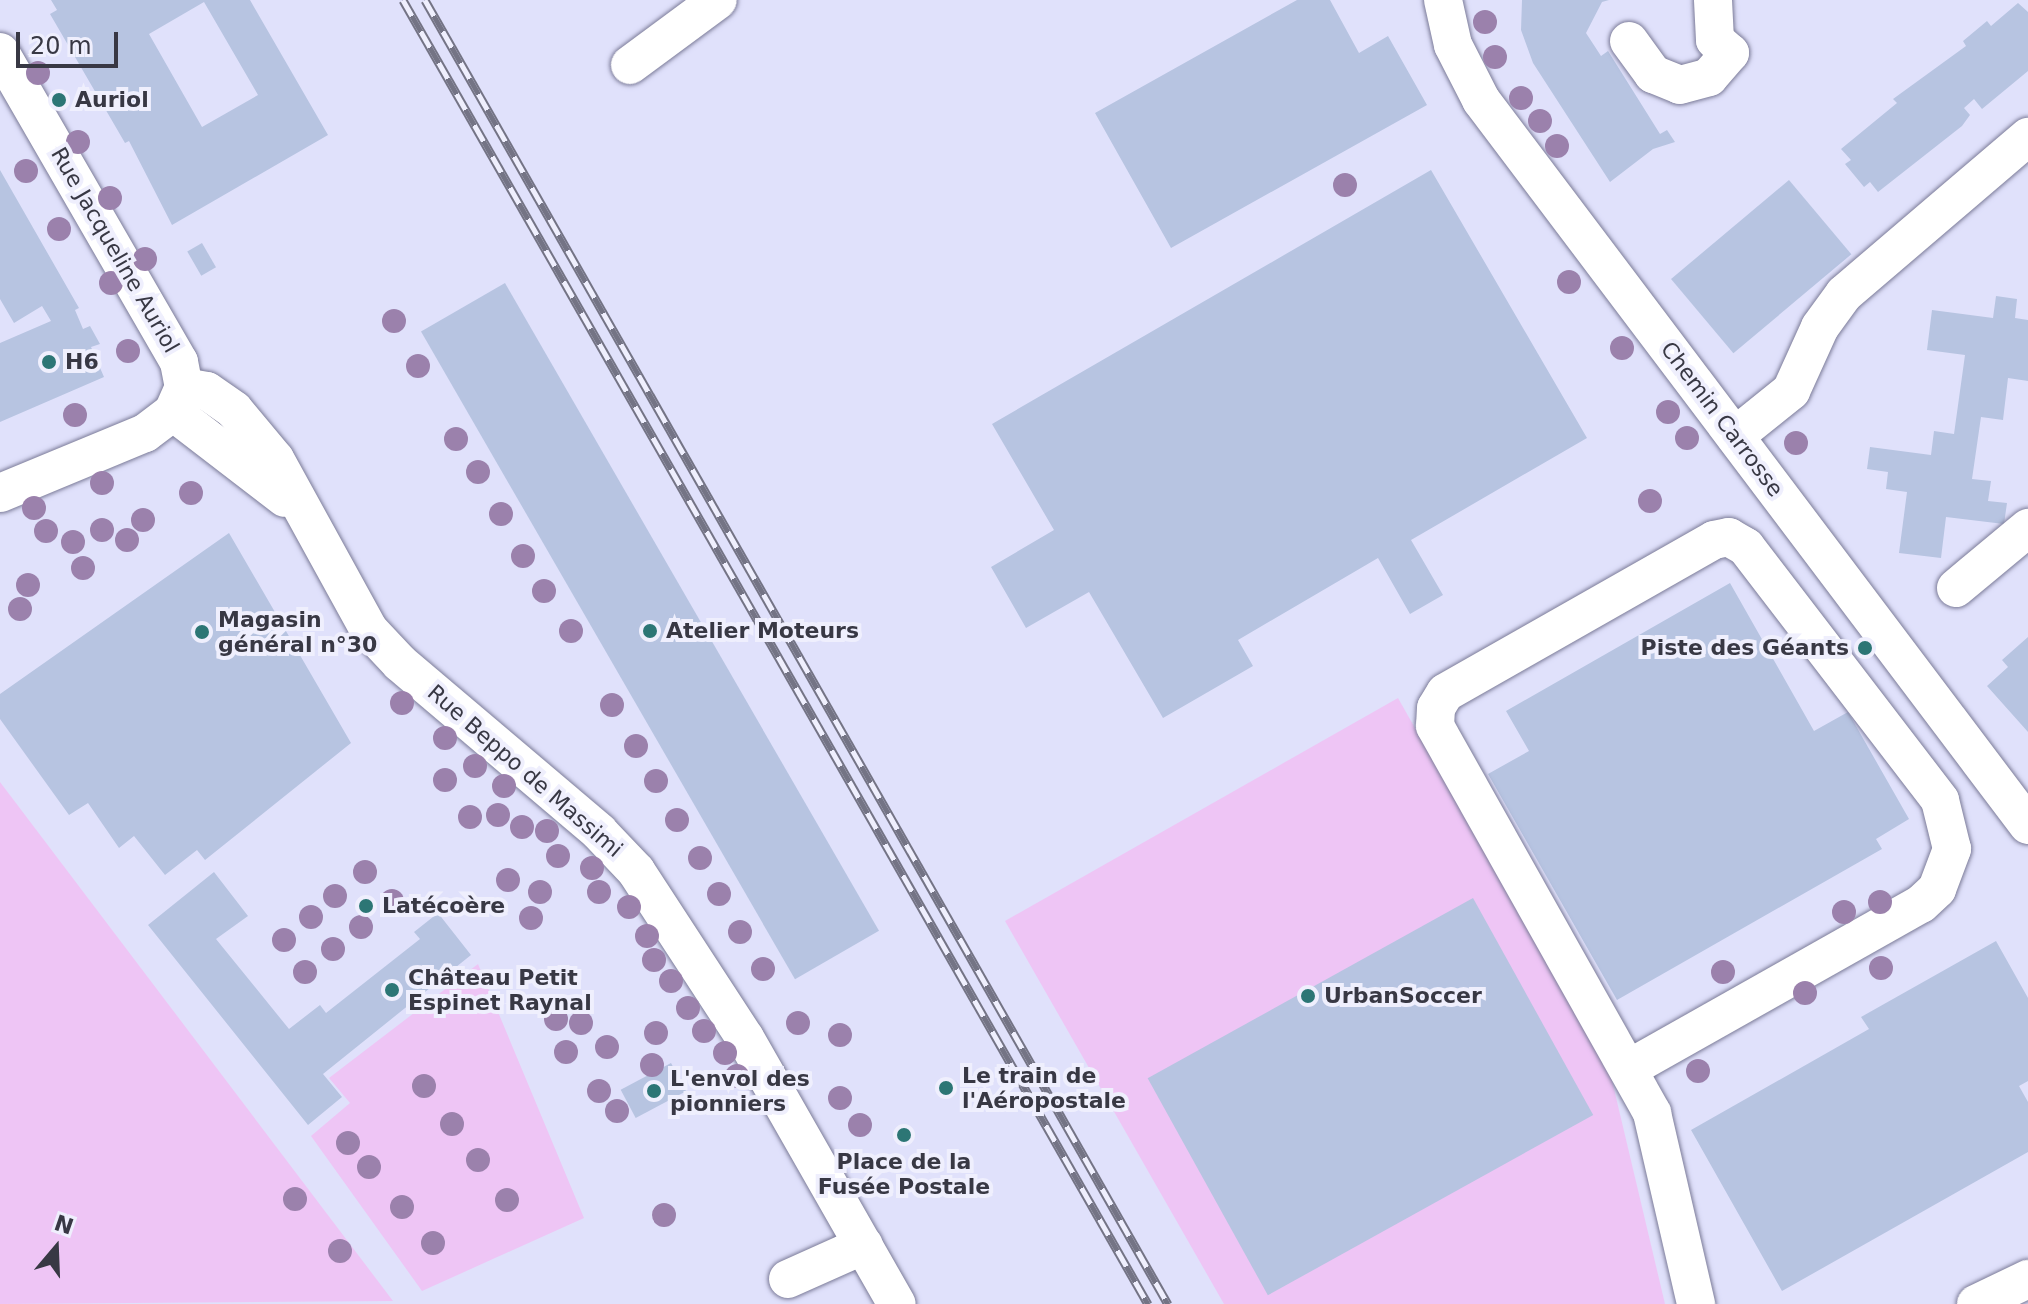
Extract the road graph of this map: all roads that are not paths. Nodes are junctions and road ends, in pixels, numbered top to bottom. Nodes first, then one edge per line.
1 (718, 0) edge
2 (1443, 0) edge
3 (1713, 0) edge
4 (1629, 41) dead end
5 (0, 52) edge
6 (630, 65) dead end
7 (2028, 137) edge
8 (178, 400) junction
9 (1735, 436) junction
10 (0, 493) edge
11 (2028, 528) edge
12 (1956, 588) dead end
13 (2028, 825) edge
14 (1628, 1069) junction
15 (864, 1245) junction
16 (2028, 1257) edge
17 (788, 1279) dead end
18 (2028, 1279) edge
19 (1982, 1301) edge
20 (897, 1304) edge
21 (1696, 1304) edge

1 - 6 street
2 - 9 street, Chemin Carrosse
3 - 4 street
5 - 8 street, Rue Jacqueline Auriol
7 - 9 street
8 - 10 street
8 - 15 street, Rue Beppo de Massimi
9 - 13 street, Chemin Carrosse
11 - 12 street
14 - 14 street
14 - 21 street
15 - 17 street
15 - 20 street, Rue Beppo de Massimi
16 - 19 street
18 - 19 street

